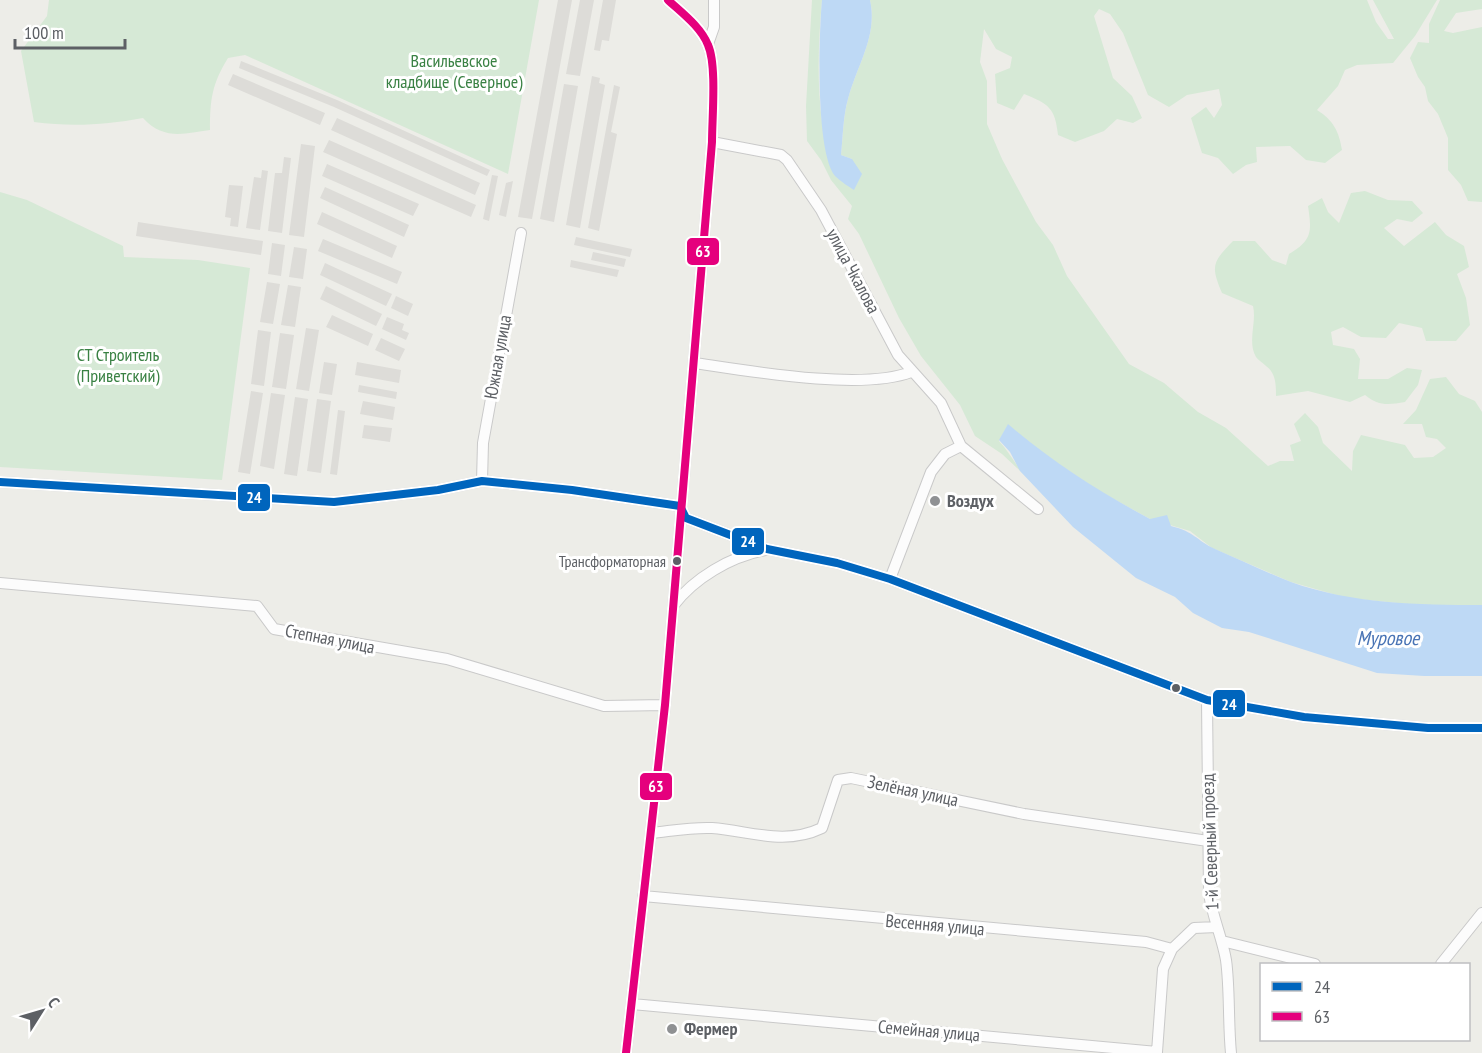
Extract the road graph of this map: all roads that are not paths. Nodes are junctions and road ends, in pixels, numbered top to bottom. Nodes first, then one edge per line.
1 (668, 0) edge
2 (714, 0) edge
3 (708, 44) junction
4 (712, 142) junction
5 (521, 233) dead end
6 (695, 363) junction
7 (911, 372) junction
8 (961, 446) junction
9 (482, 481) junction
10 (0, 482) edge
11 (680, 506) junction
12 (1038, 509) dead end
13 (767, 549) junction
14 (891, 579) junction
15 (0, 583) edge
16 (673, 607) junction
17 (1207, 700) junction
18 (665, 705) junction
19 (1482, 728) edge
20 (651, 833) junction
21 (1208, 841) junction
22 (643, 896) junction
23 (1482, 913) edge
24 (1217, 927) junction
25 (1222, 941) junction
26 (1172, 949) junction
27 (1311, 963) edge
28 (1442, 963) edge
29 (632, 1004) junction
30 (626, 1053) edge
31 (1231, 1053) edge

1 - 3 street
2 - 3 street
3 - 4 street
4 - 6 street
4 - 7 street, улица Чкалова
5 - 9 street, Южная улица
6 - 7 street
6 - 11 street
7 - 8 street, улица Чкалова
8 - 12 street, улица Чкалова
8 - 14 street
9 - 10 street
9 - 11 street
11 - 13 street
11 - 16 street
13 - 14 street
13 - 16 street
14 - 17 street
15 - 18 street, Степная улица
16 - 18 street
17 - 19 street
17 - 21 street, 1-й Северный проезд
18 - 20 street
20 - 21 street, Зелёная улица
20 - 22 street
21 - 24 street, 1-й Северный проезд
22 - 26 street, Весенняя улица
22 - 29 street
23 - 28 street
24 - 25 street, 1-й Северный проезд
24 - 26 street
25 - 27 street
25 - 31 street, 1-й Северный проезд
26 - 29 street, Семейная улица
29 - 30 street

